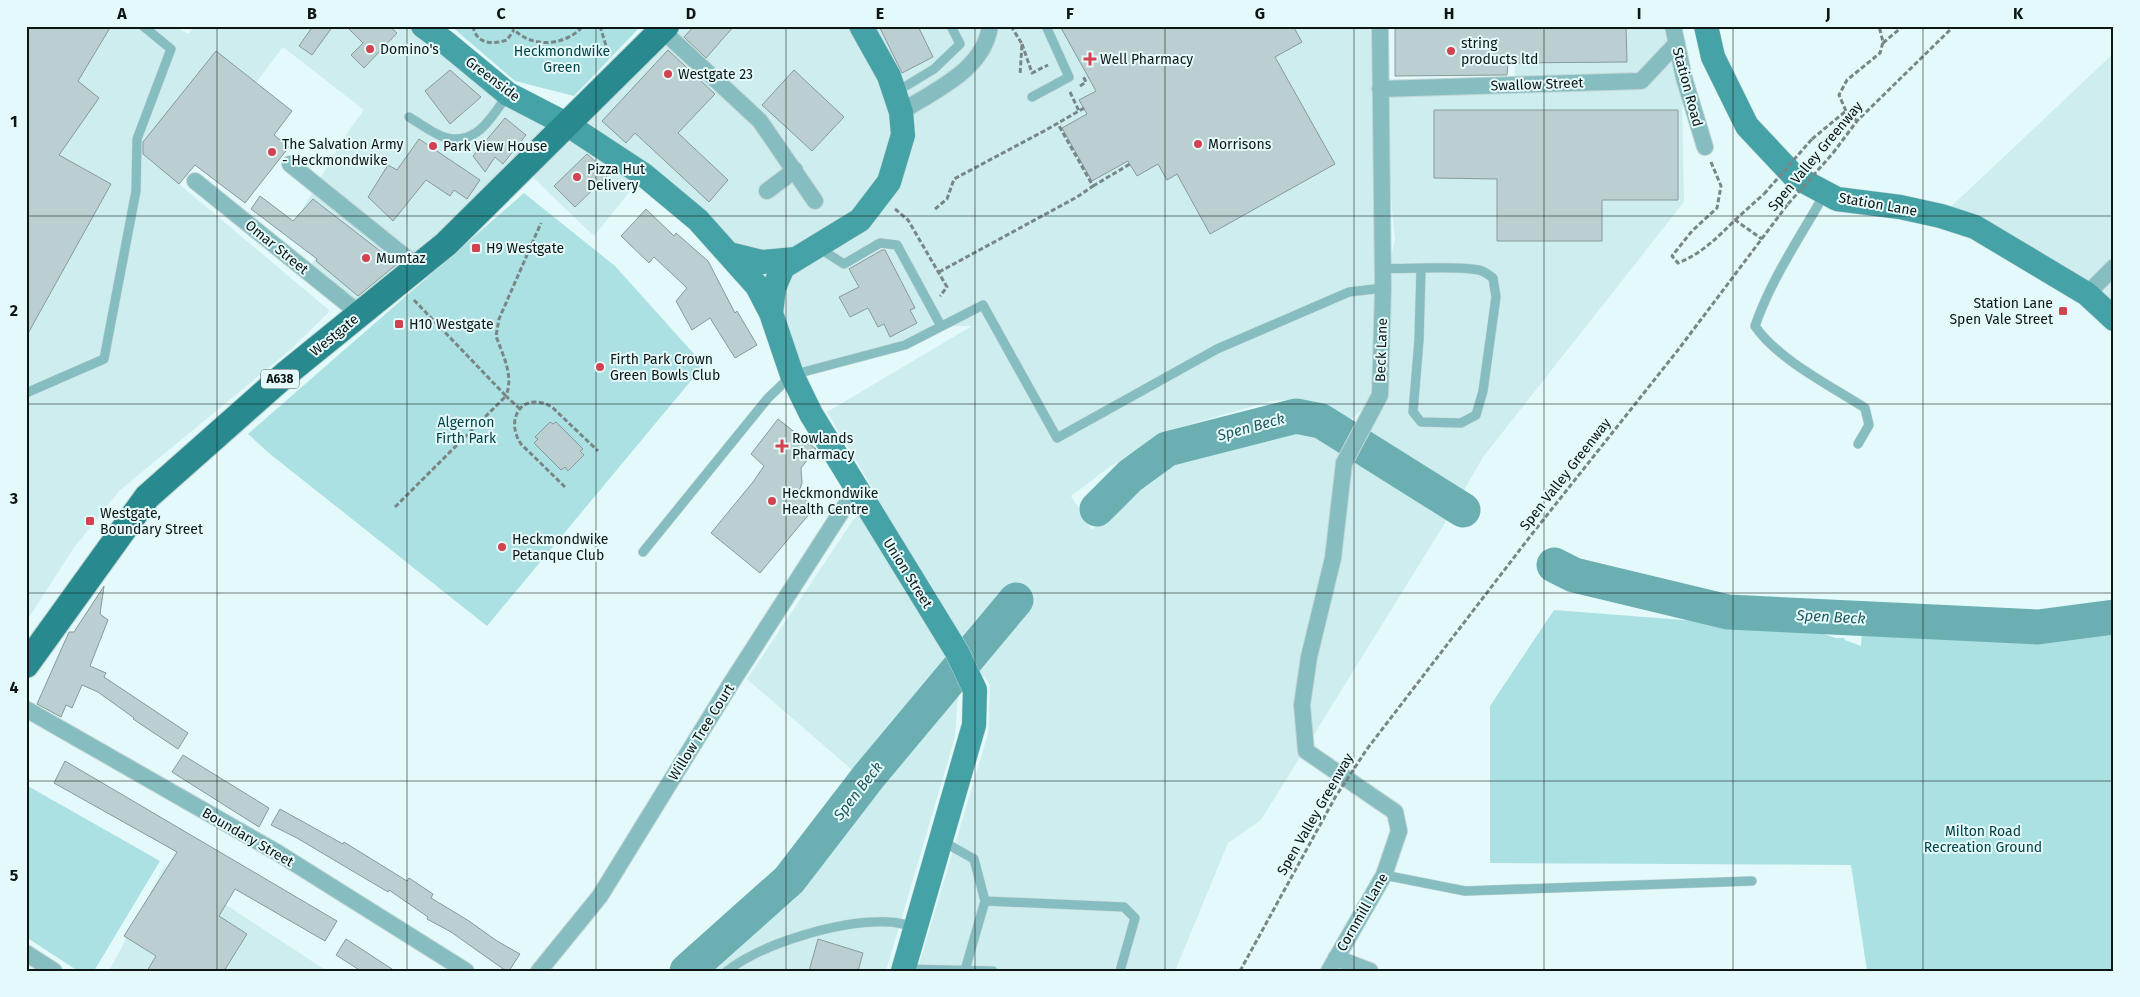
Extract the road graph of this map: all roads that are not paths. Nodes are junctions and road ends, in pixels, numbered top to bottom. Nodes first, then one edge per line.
1 (142, 26) edge
2 (861, 26) edge
3 (951, 26) edge
4 (990, 26) edge
5 (1046, 26) edge
6 (1380, 26) edge
7 (1673, 26) edge
8 (1706, 26) edge
9 (664, 28) edge
10 (429, 29) edge
11 (1677, 43) junction
12 (1380, 89) junction
13 (508, 94) junction
14 (1032, 97) dead end
15 (898, 102) junction
16 (409, 117) dead end
17 (568, 125) junction
18 (1705, 147) road end
19 (290, 164) dead end
20 (795, 170) junction
21 (195, 181) dead end
22 (767, 191) dead end
23 (1826, 193) junction
24 (815, 200) dead end
25 (816, 247) junction
26 (729, 254) junction
27 (795, 259) junction
28 (418, 267) junction
29 (2114, 267) edge
30 (1383, 268) junction
31 (1421, 269) junction
32 (1383, 288) junction
33 (2088, 294) junction
34 (771, 313) junction
35 (360, 314) junction
36 (2114, 319) edge
37 (941, 326) junction
38 (792, 375) junction
39 (26, 393) edge
40 (1858, 444) dead end
41 (856, 489) junction
42 (643, 552) dead end
43 (26, 665) edge
44 (26, 709) edge
45 (1306, 751) joint
46 (941, 841) junction
47 (1384, 875) junction
48 (1752, 880) dead end
49 (985, 900) junction
50 (916, 927) junction
51 (26, 953) edge
52 (1332, 964) edge
53 (903, 970) edge
54 (964, 970) edge
55 (54, 971) edge
56 (466, 971) edge
57 (539, 971) edge
58 (727, 971) edge
59 (993, 971) edge
60 (1120, 971) edge
61 (1370, 971) edge

1 - 39 lane
2 - 15 street
3 - 15 lane
4 - 15 street
5 - 14 lane
6 - 12 street, Beck Lane
7 - 11 street, Station Road
8 - 23 street, Station Lane
9 - 17 main road, Westgate / A638
9 - 20 street
10 - 13 street, Greenside
11 - 12 street, Swallow Street
11 - 18 street, Station Road
12 - 30 street, Beck Lane
13 - 16 lane
13 - 17 street, Greenside
15 - 25 street
17 - 26 street, Union Street
17 - 28 main road, Westgate / A638
19 - 28 street
20 - 22 street
20 - 24 street
21 - 35 street, Omar Street
23 - 33 street, Station Lane
23 - 40 lane
25 - 27 street
25 - 37 lane
26 - 27 street
26 - 34 street, Union Street
27 - 34 street
28 - 35 main road, Westgate / A638
29 - 33 street
30 - 31 lane
30 - 32 street, Beck Lane
31 - 31 lane
32 - 37 lane
32 - 45 street, Beck Lane
33 - 36 street, Station Lane
34 - 38 street, Union Street
35 - 43 main road, Westgate / A638
37 - 38 lane
38 - 41 street, Union Street
38 - 42 lane
41 - 46 street, Union Street
41 - 57 street, Willow Tree Court
44 - 56 street, Boundary Street
45 - 47 street, Cornmill Lane
46 - 49 lane
46 - 50 street, Union Street
47 - 48 lane
47 - 52 street, Cornmill Lane
49 - 54 lane
49 - 60 lane
50 - 53 street, Union Street
50 - 58 lane
51 - 55 street
52 - 61 street
53 - 54 lane
54 - 59 lane

